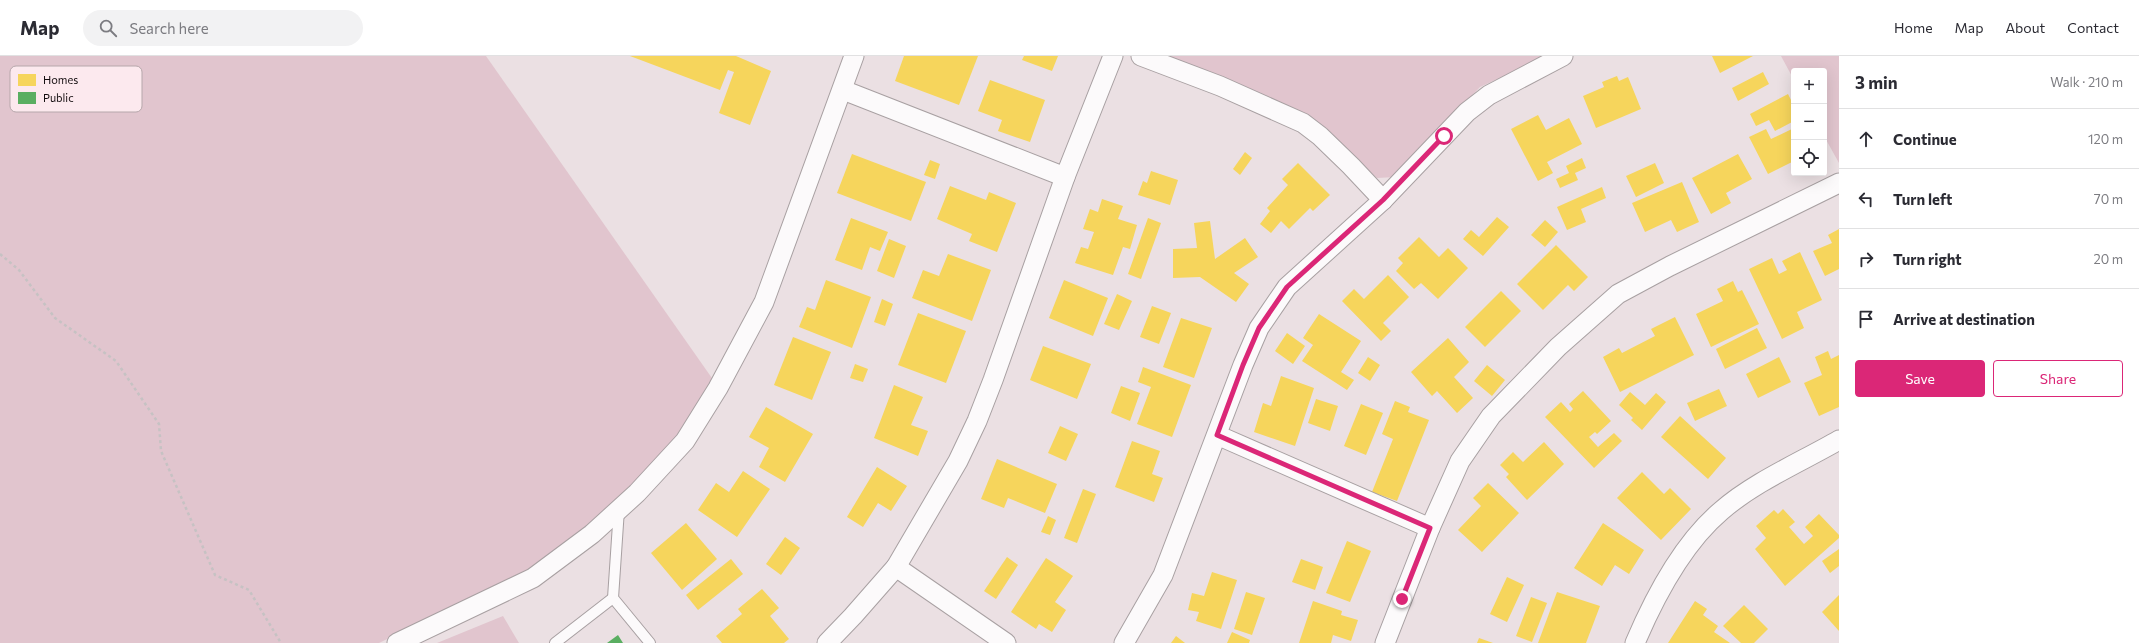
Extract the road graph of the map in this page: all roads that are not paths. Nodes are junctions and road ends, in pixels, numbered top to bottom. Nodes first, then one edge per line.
1 (854, 56) edge
2 (1113, 56) edge
3 (1141, 56) edge
4 (1563, 56) edge
5 (843, 90) junction
6 (1065, 176) junction
7 (1839, 183) edge
8 (1383, 200) junction
9 (1217, 435) junction
10 (1839, 440) edge
11 (619, 509) junction
12 (1430, 528) junction
13 (896, 566) junction
14 (613, 598) junction
15 (397, 643) edge
16 (555, 643) edge
17 (650, 643) edge
18 (826, 643) edge
19 (1006, 643) edge
20 (1124, 643) edge
21 (1385, 643) edge
22 (1635, 643) edge

1 - 5 street
2 - 6 street
3 - 8 street
4 - 8 street
5 - 6 street
5 - 11 street
6 - 13 street
7 - 12 street
8 - 9 street
9 - 12 street
9 - 20 street
10 - 22 street
11 - 14 lane
11 - 15 street
12 - 21 street
13 - 18 street
13 - 19 street
14 - 16 lane
14 - 17 lane

